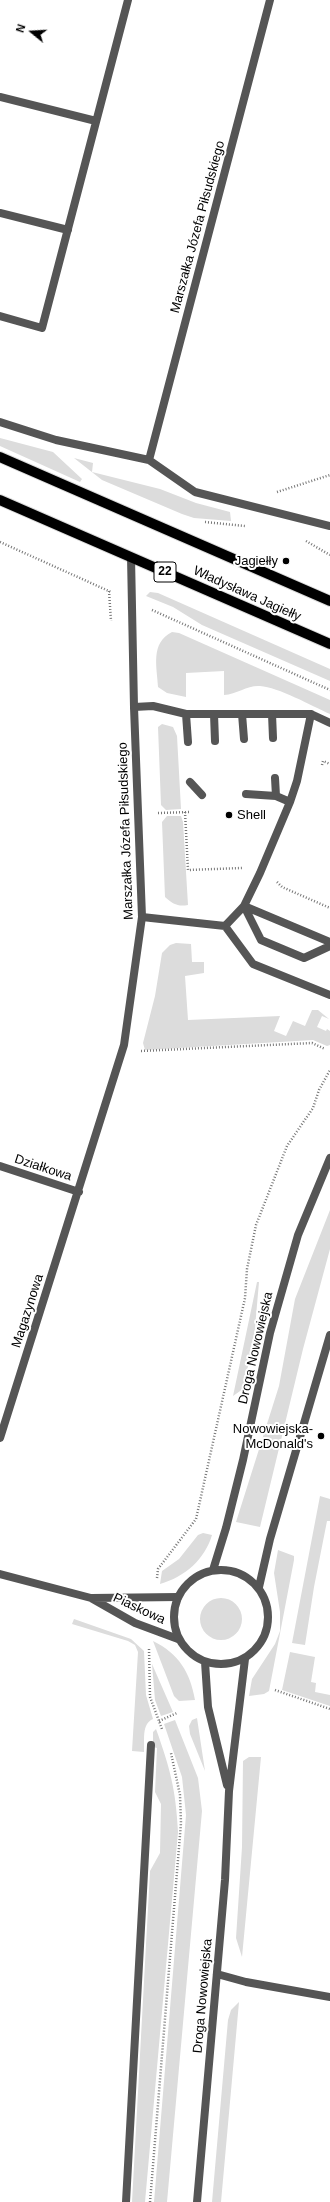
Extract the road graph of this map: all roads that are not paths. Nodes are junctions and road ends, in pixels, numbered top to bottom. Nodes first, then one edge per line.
1 (128, 0) edge
2 (270, 0) edge
3 (0, 97) edge
4 (96, 120) junction
5 (0, 213) edge
6 (68, 230) junction
7 (0, 316) edge
8 (0, 422) edge
9 (0, 457) edge
10 (149, 460) junction
11 (0, 500) edge
12 (330, 526) edge
13 (131, 557) junction
14 (330, 601) edge
15 (330, 644) edge
16 (134, 707) junction
17 (186, 714) junction
18 (214, 714) junction
19 (242, 714) junction
20 (272, 714) junction
21 (311, 714) junction
22 (330, 723) edge
23 (273, 738) dead end
24 (244, 739) dead end
25 (215, 741) dead end
26 (188, 742) dead end
27 (274, 778) dead end
28 (190, 782) dead end
29 (246, 794) dead end
30 (202, 795) dead end
31 (276, 796) junction
32 (290, 802) junction
33 (244, 906) junction
34 (142, 917) junction
35 (225, 926) junction
36 (330, 942) edge
37 (330, 946) edge
38 (329, 992) edge
39 (330, 1158) edge
40 (0, 1166) edge
41 (79, 1192) junction
42 (330, 1335) edge
43 (0, 1438) edge
44 (213, 1570) junction
45 (0, 1574) edge
46 (259, 1587) junction
47 (178, 1597) junction
48 (91, 1598) junction
49 (178, 1639) junction
50 (245, 1659) junction
51 (205, 1662) junction
52 (151, 1745) dead end
53 (229, 1791) junction
54 (217, 1974) junction
55 (330, 1997) edge
56 (126, 2202) edge
57 (197, 2202) edge

1 - 4 street
2 - 10 street, Marszałka Józefa Piłsudskiego
3 - 4 street
4 - 6 street
5 - 6 street
6 - 7 street
8 - 10 street
9 - 14 main road, Władysława Jagiełły
10 - 12 street
11 - 13 main road, Władysława Jagiełły / 22
13 - 15 main road, Władysława Jagiełły / 22
13 - 16 street, Marszałka Józefa Piłsudskiego
16 - 17 street
16 - 34 street, Marszałka Józefa Piłsudskiego
17 - 18 street
17 - 26 street
18 - 19 street
18 - 25 street
19 - 20 street
19 - 24 street
20 - 21 street
20 - 23 street
21 - 22 street
21 - 32 street
27 - 31 street
28 - 30 street
29 - 31 street
31 - 32 street
32 - 33 street
33 - 35 street
33 - 36 street
33 - 37 street
34 - 35 street
34 - 41 street, Marszałka Józefa Piłsudskiego
35 - 38 street
39 - 44 street, Droga Nowowiejska
40 - 41 street, Działkowa
41 - 43 street, Magazynowa
42 - 46 street
44 - 46 street
44 - 47 street
45 - 48 street, Piaskowa
46 - 50 street
47 - 48 street, Piaskowa
47 - 49 street
48 - 49 street, Piaskowa
49 - 51 street
50 - 51 street
50 - 53 street, Droga Nowowiejska
51 - 53 street, Droga Nowowiejska
52 - 56 street
53 - 54 street, Droga Nowowiejska
54 - 55 street
54 - 57 street, Droga Nowowiejska

